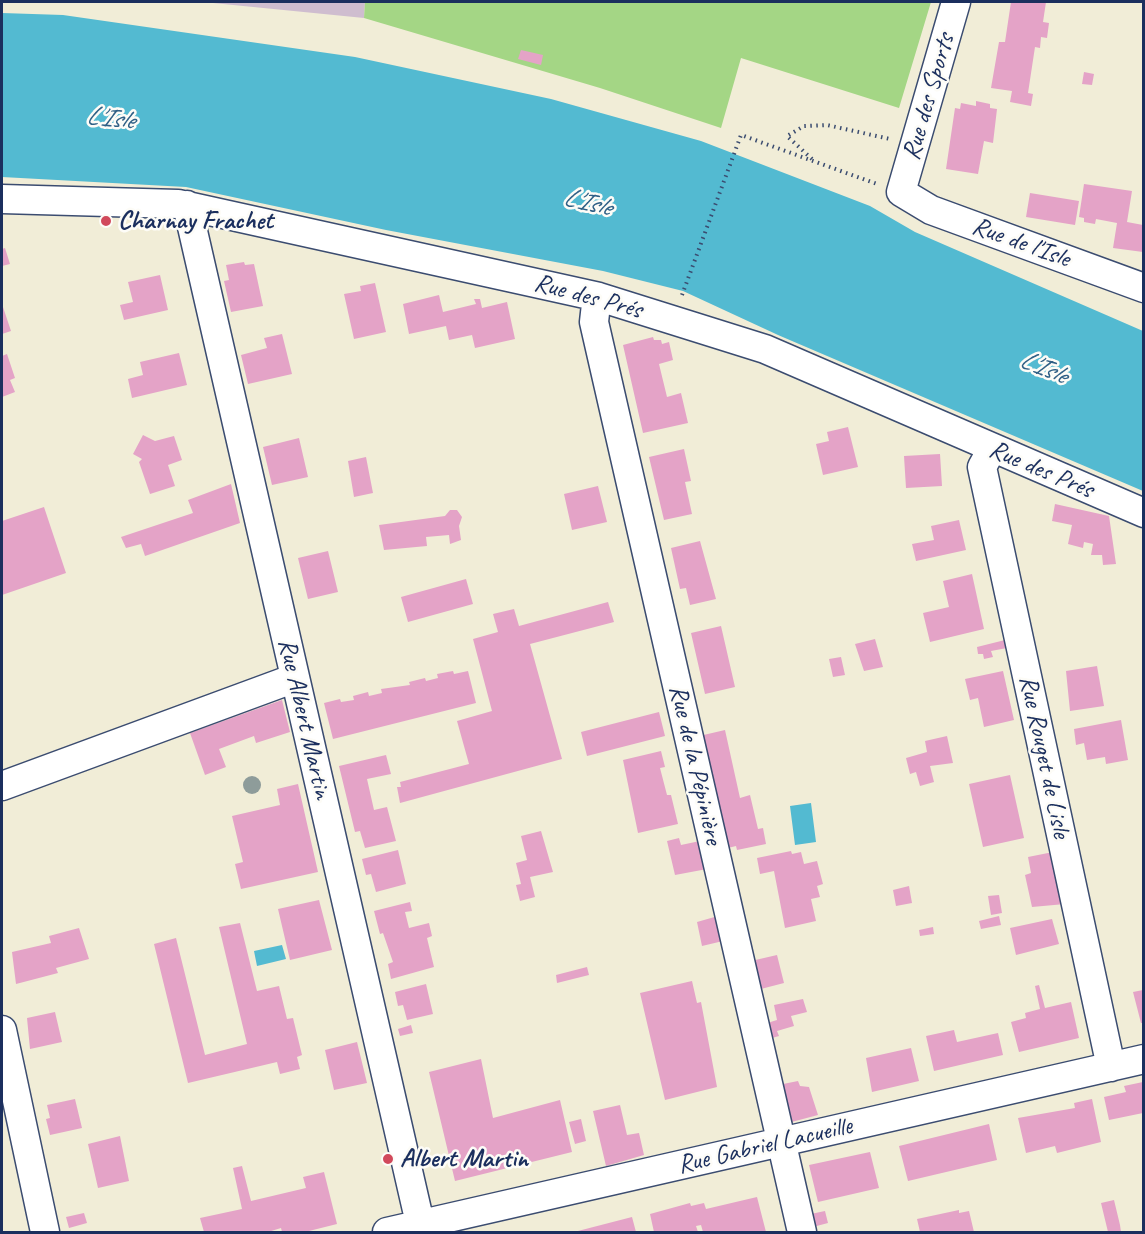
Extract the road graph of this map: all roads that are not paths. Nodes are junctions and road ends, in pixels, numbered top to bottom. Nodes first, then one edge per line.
1 (956, 2) edge
2 (901, 192) joint
3 (2, 199) edge
4 (187, 205) junction
5 (1143, 288) edge
6 (599, 297) junction
7 (992, 449) junction
8 (1143, 513) edge
9 (295, 678) junction
10 (2, 786) edge
11 (2, 1039) edge
12 (1143, 1059) edge
13 (1111, 1067) junction
14 (781, 1142) junction
15 (421, 1228) edge
16 (45, 1233) edge
17 (387, 1233) edge
18 (802, 1233) edge

1 - 2 street, Rue des Sports
2 - 5 street, Rue de l'Isle
3 - 4 street, Rue des Prés
4 - 6 street, Rue des Prés
4 - 9 street, Rue Albert Martin
6 - 7 street, Rue des Prés
6 - 14 street, Rue de la Pépinière
7 - 8 street, Rue des Prés
7 - 13 street, Rue Rouget de Lisle
9 - 10 street
9 - 15 street, Rue Albert Martin
11 - 16 street
12 - 13 street, Rue Gabriel Lacueille
13 - 14 street, Rue Gabriel Lacueille
14 - 15 street, Rue Gabriel Lacueille
14 - 18 street, Rue de la Pépinière
15 - 17 street, Rue Gabriel Lacueille

